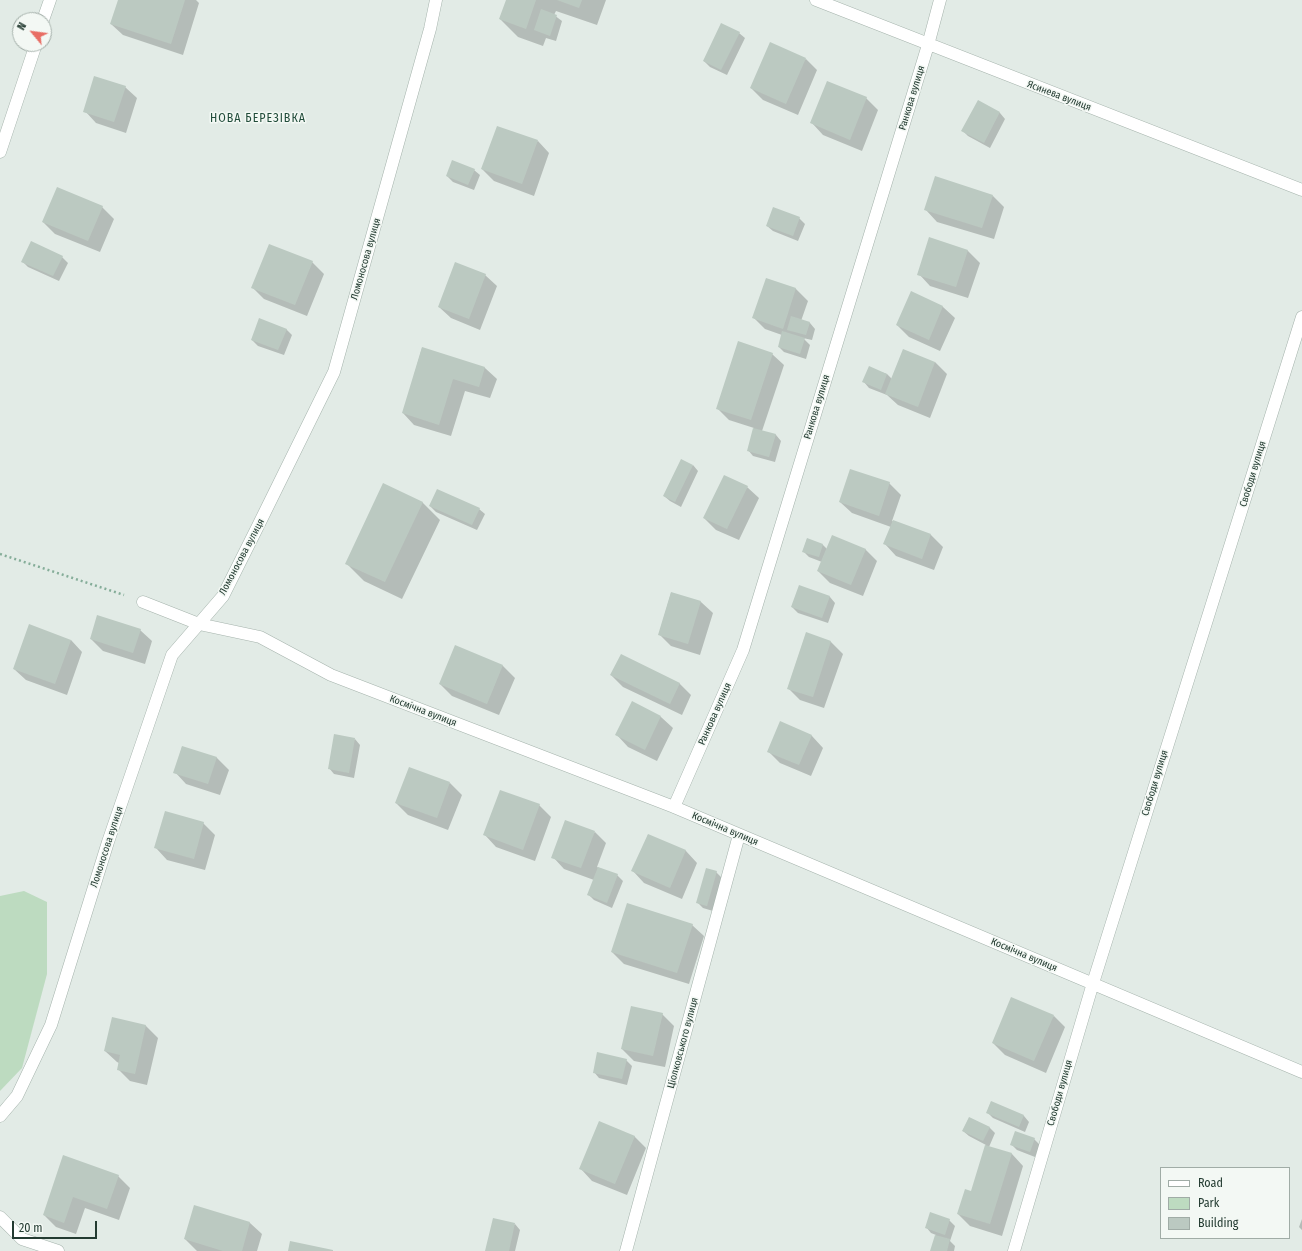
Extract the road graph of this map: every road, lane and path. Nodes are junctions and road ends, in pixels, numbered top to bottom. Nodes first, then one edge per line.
1 (50, 0) edge
2 (436, 0) edge
3 (816, 0) edge
4 (940, 0) edge
5 (46, 12) edge
6 (928, 45) junction
7 (33, 52) edge
8 (0, 152) edge
9 (1302, 190) edge
10 (1302, 317) edge
11 (0, 554) edge
12 (143, 602) joint
13 (199, 624) junction
14 (674, 807) junction
15 (739, 835) junction
16 (1092, 984) junction
17 (1302, 1072) edge
18 (0, 1116) edge
19 (0, 1217) edge
20 (58, 1251) edge
21 (626, 1251) edge
22 (1014, 1251) edge

1 - 5 street
2 - 13 street, Ломоносова вулиця
3 - 6 street, Ясинева вулиця
4 - 6 street, Ранкова вулиця
6 - 9 street, Ясинева вулиця
6 - 14 street, Ранкова вулиця
7 - 8 street
10 - 16 street, Свободи вулиця
11 - 12 path
12 - 13 street, Космічна вулиця
13 - 14 street, Космічна вулиця
13 - 18 street, Ломоносова вулиця
14 - 15 street, Космічна вулиця
15 - 16 street, Космічна вулиця
15 - 21 street, Ціолковського вулиця
16 - 17 street, Космічна вулиця
16 - 22 street, Свободи вулиця
19 - 20 street

